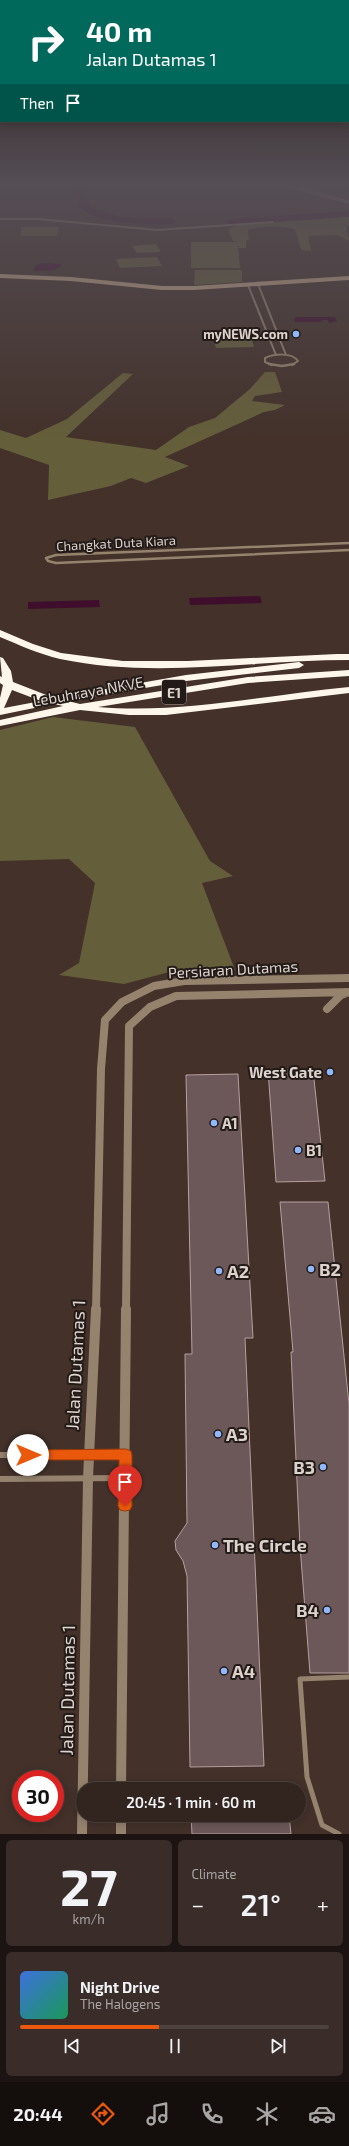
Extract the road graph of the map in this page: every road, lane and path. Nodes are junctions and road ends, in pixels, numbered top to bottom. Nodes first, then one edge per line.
1 (0, 276) edge
2 (349, 278) edge
3 (258, 284) junction
4 (248, 285) junction
5 (276, 355) junction
6 (286, 355) junction
7 (349, 544) edge
8 (349, 550) edge
9 (0, 634) edge
10 (349, 657) edge
11 (0, 660) edge
12 (349, 662) edge
13 (349, 673) edge
14 (0, 679) edge
15 (349, 690) edge
16 (0, 706) edge
17 (0, 712) edge
18 (0, 723) edge
19 (349, 978) edge
20 (349, 992) edge
21 (122, 1002) joint
22 (327, 1009) dead end
23 (0, 1455) edge
24 (28, 1455) junction
25 (89, 1455) junction
26 (126, 1455) junction
27 (88, 1478) junction
28 (126, 1478) junction
29 (0, 1479) edge
30 (26, 1479) junction
31 (349, 1677) edge
32 (122, 1782) edge
33 (121, 1822) edge
34 (82, 1834) edge
35 (121, 1834) edge
36 (339, 1834) edge

1 - 4 main road
2 - 3 main road
3 - 4 main road
3 - 6 street
4 - 5 street
5 - 6 street
5 - 6 street
7 - 8 street, Changkat Duta Kiara
9 - 10 highway
11 - 16 highway
12 - 17 highway, Lebuhraya NKVE / E1
13 - 18 highway, Lebuhraya NKVE / E1
14 - 15 highway
19 - 21 street, Persiaran Dutamas
20 - 22 street
20 - 26 street, Persiaran Dutamas
21 - 25 street, Jalan Dutamas 1
23 - 24 street
24 - 25 street
24 - 30 street
25 - 26 street
25 - 27 street, Jalan Dutamas 1
26 - 28 street
27 - 28 street
27 - 30 street
27 - 34 street, Jalan Dutamas 1
28 - 32 street
29 - 30 street
31 - 36 street
33 - 35 street

